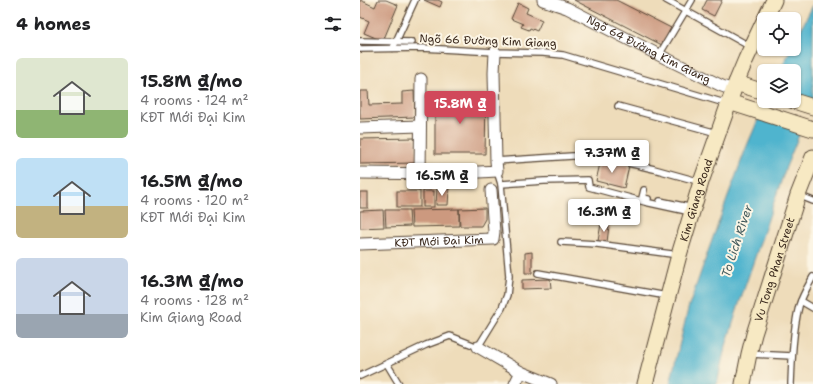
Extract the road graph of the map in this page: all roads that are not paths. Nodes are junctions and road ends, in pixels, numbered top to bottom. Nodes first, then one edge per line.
1 (415, 0) edge
2 (543, 0) edge
3 (666, 0) edge
4 (692, 0) edge
5 (774, 0) edge
6 (686, 11) junction
7 (769, 12) edge
8 (757, 35) edge
9 (360, 41) edge
10 (412, 42) dead end
11 (394, 45) junction
12 (751, 47) junction
13 (360, 49) edge
14 (495, 52) junction
15 (658, 55) junction
16 (421, 79) dead end
17 (757, 92) edge
18 (731, 95) junction
19 (801, 103) edge
20 (618, 106) dead end
21 (813, 107) edge
22 (420, 126) junction
23 (360, 128) edge
24 (811, 128) edge
25 (717, 133) junction
26 (600, 148) dead end
27 (588, 155) dead end
28 (813, 157) edge
29 (496, 166) junction
30 (420, 173) junction
31 (360, 174) edge
32 (701, 182) junction
33 (501, 184) junction
34 (491, 190) dead end
35 (644, 190) dead end
36 (798, 195) junction
37 (813, 201) edge
38 (692, 210) junction
39 (561, 242) dead end
40 (360, 244) edge
41 (679, 255) junction
42 (538, 273) dead end
43 (813, 277) edge
44 (668, 296) junction
45 (801, 301) junction
46 (813, 308) edge
47 (478, 347) junction
48 (749, 354) junction
49 (792, 356) junction
50 (387, 364) junction
51 (521, 372) junction
52 (360, 376) edge
53 (399, 384) edge
54 (515, 384) edge
55 (551, 384) edge
56 (644, 384) edge
57 (743, 384) edge
58 (791, 384) edge

1 - 11 lane
2 - 15 street, Ngõ 64 Đường Kim Giang
3 - 6 lane
4 - 6 lane
5 - 7 main road, Kim Giang Road
6 - 12 lane
6 - 15 lane
8 - 12 main road, Kim Giang Road
9 - 11 lane
10 - 11 lane
11 - 13 lane, Ngõ 66 Đường Kim Giang
11 - 14 lane, Ngõ 66 Đường Kim Giang
12 - 18 main road, Kim Giang Road
14 - 18 lane, Ngõ 66 Đường Kim Giang
14 - 29 street
15 - 18 street, Ngõ 64 Đường Kim Giang
16 - 22 street
17 - 18 main road
18 - 24 main road
18 - 25 main road, Kim Giang Road
19 - 21 main road
20 - 25 lane
22 - 23 street
22 - 30 street
25 - 32 main road, Kim Giang Road
26 - 32 lane
27 - 29 lane
28 - 36 main road, Vu Tong Phan Street
29 - 30 street
29 - 33 lane
30 - 31 street
32 - 38 main road, Kim Giang Road
33 - 38 lane
33 - 47 lane
34 - 40 street, KĐT Mới Đại Kim
35 - 38 lane
36 - 37 lane
36 - 48 main road, Vu Tong Phan Street
38 - 41 main road, Kim Giang Road
39 - 41 lane
41 - 44 main road, Kim Giang Road
42 - 44 lane
43 - 45 lane
44 - 56 main road, Kim Giang Road
45 - 46 lane
45 - 49 lane
47 - 50 lane
47 - 51 street
48 - 49 lane
48 - 57 main road, Vu Tong Phan Street
49 - 58 lane
50 - 52 lane
50 - 53 lane
51 - 54 street
51 - 55 street

